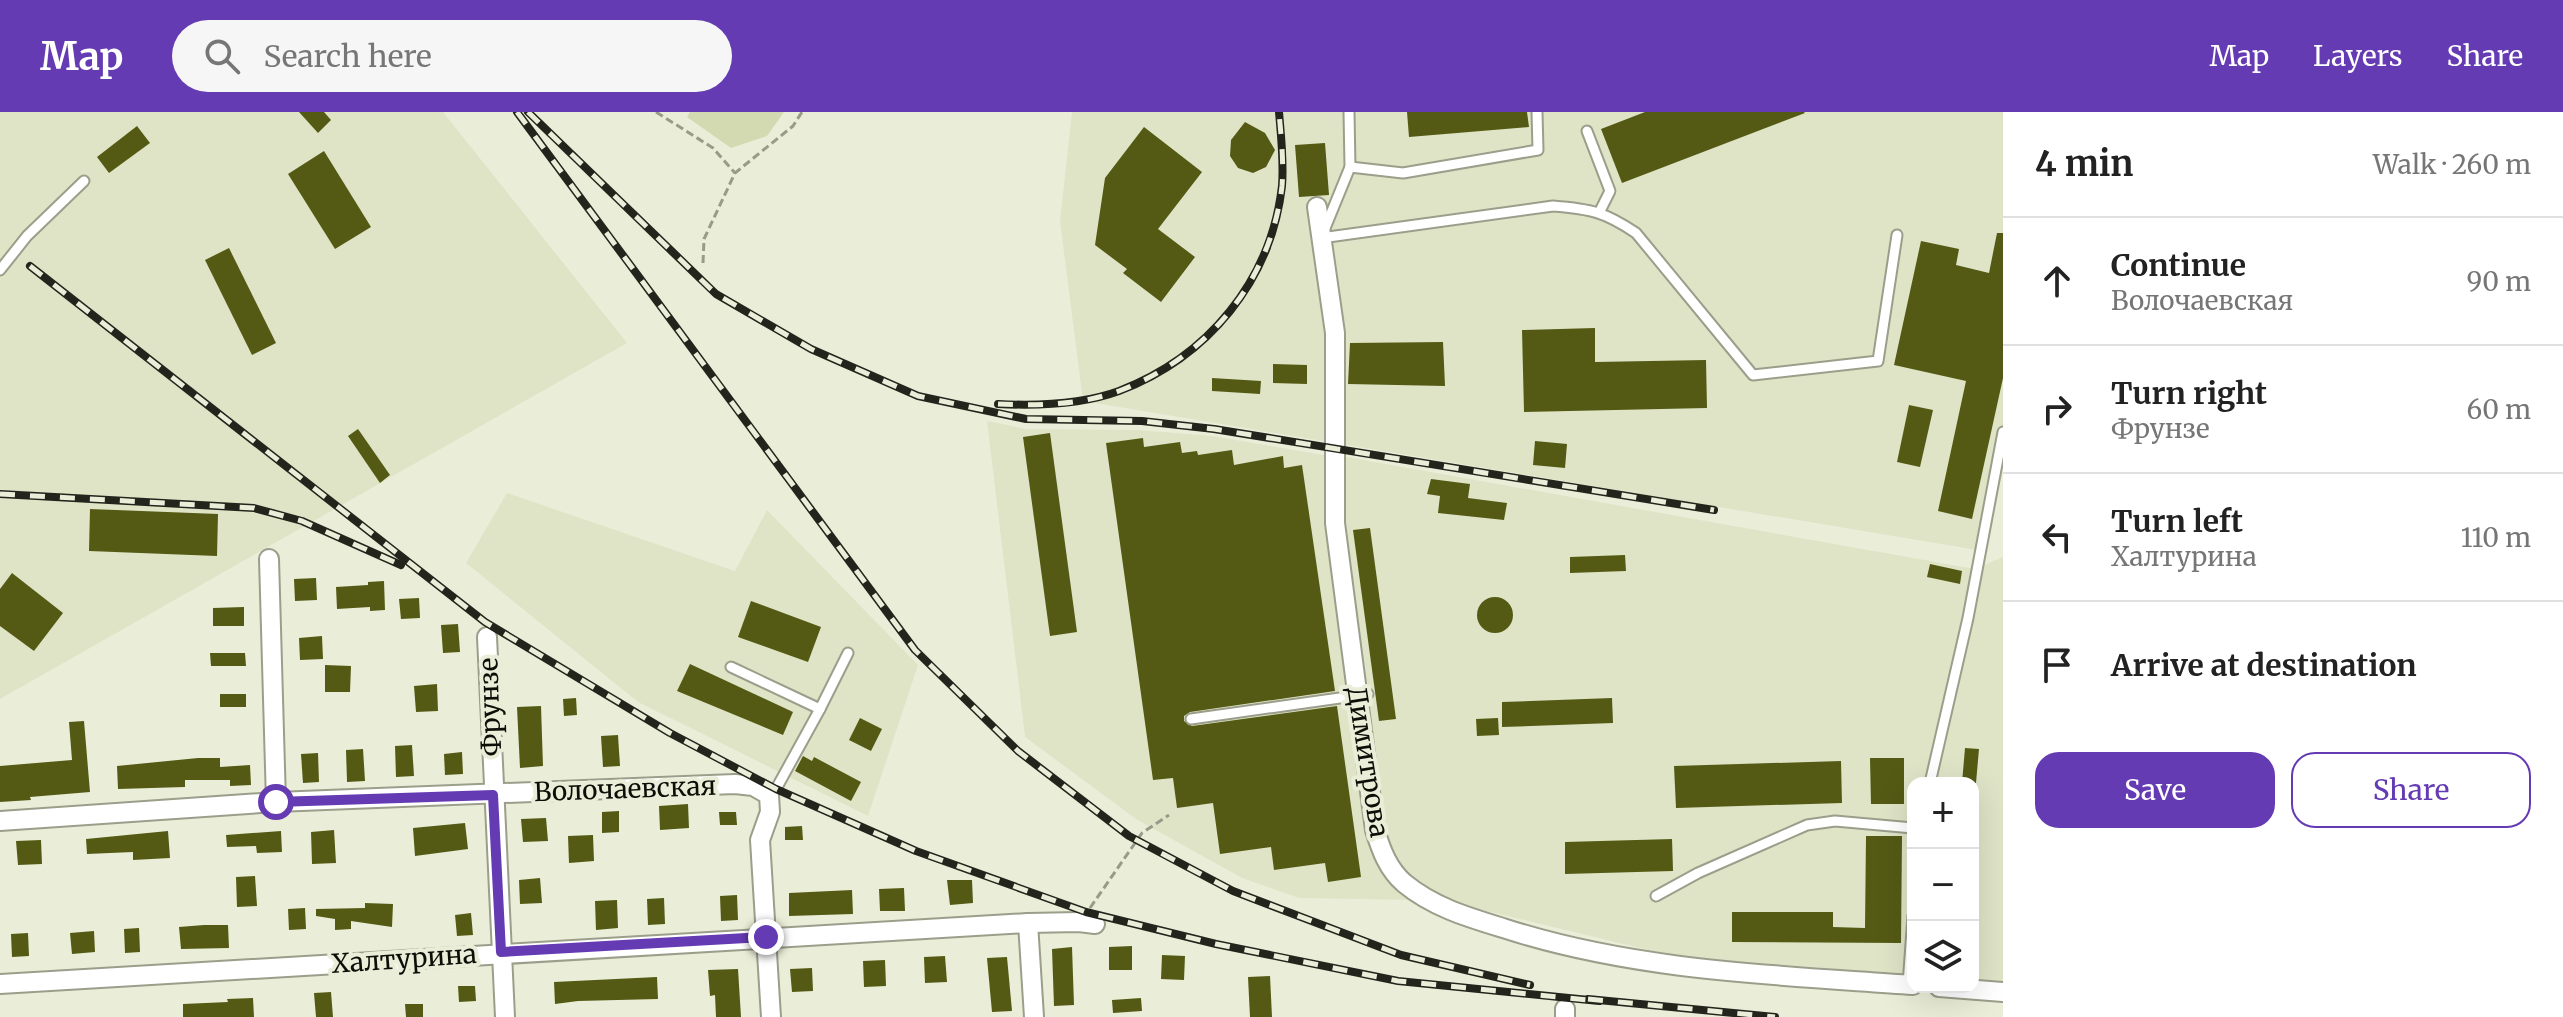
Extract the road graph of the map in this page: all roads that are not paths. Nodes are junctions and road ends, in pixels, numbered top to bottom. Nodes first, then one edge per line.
1 (1349, 112) edge
2 (1537, 112) edge
3 (1587, 131) dead end
4 (1350, 167) junction
5 (84, 181) dead end
6 (1317, 207) dead end
7 (1599, 213) junction
8 (1897, 235) dead end
9 (1321, 238) junction
10 (0, 270) edge
11 (2003, 432) edge
12 (269, 559) dead end
13 (487, 637) dead end
14 (848, 653) dead end
15 (731, 667) dead end
16 (1363, 694) junction
17 (820, 709) junction
18 (1191, 719) dead end
19 (1931, 777) edge
20 (493, 795) junction
21 (769, 795) junction
22 (276, 802) junction
23 (0, 821) edge
24 (1907, 827) edge
25 (1656, 896) dead end
26 (1028, 923) junction
27 (1087, 923) road end
28 (766, 937) junction
29 (501, 952) junction
30 (0, 984) edge
31 (1907, 985) edge
32 (1979, 990) edge
33 (2003, 992) edge
34 (505, 1017) edge
35 (771, 1017) edge
36 (1034, 1017) edge

1 - 4 lane
2 - 4 lane
3 - 7 lane
4 - 9 lane
5 - 10 lane
6 - 9 street, Димитрова
7 - 8 lane
7 - 9 lane
9 - 16 street, Димитрова
11 - 19 lane
12 - 22 street
13 - 20 street, Фрунзе
14 - 17 lane
15 - 17 lane
16 - 18 lane
16 - 31 street, Димитрова
17 - 21 lane
20 - 21 street, Волочаевская
20 - 22 street, Волочаевская
20 - 29 street, Фрунзе
21 - 28 street
22 - 23 street, Волочаевская
24 - 25 lane
26 - 27 street, Халтурина
26 - 28 street, Халтурина
26 - 36 street
28 - 29 street, Халтурина
28 - 35 street
29 - 30 street, Халтурина
29 - 34 street, Фрунзе
32 - 33 street

